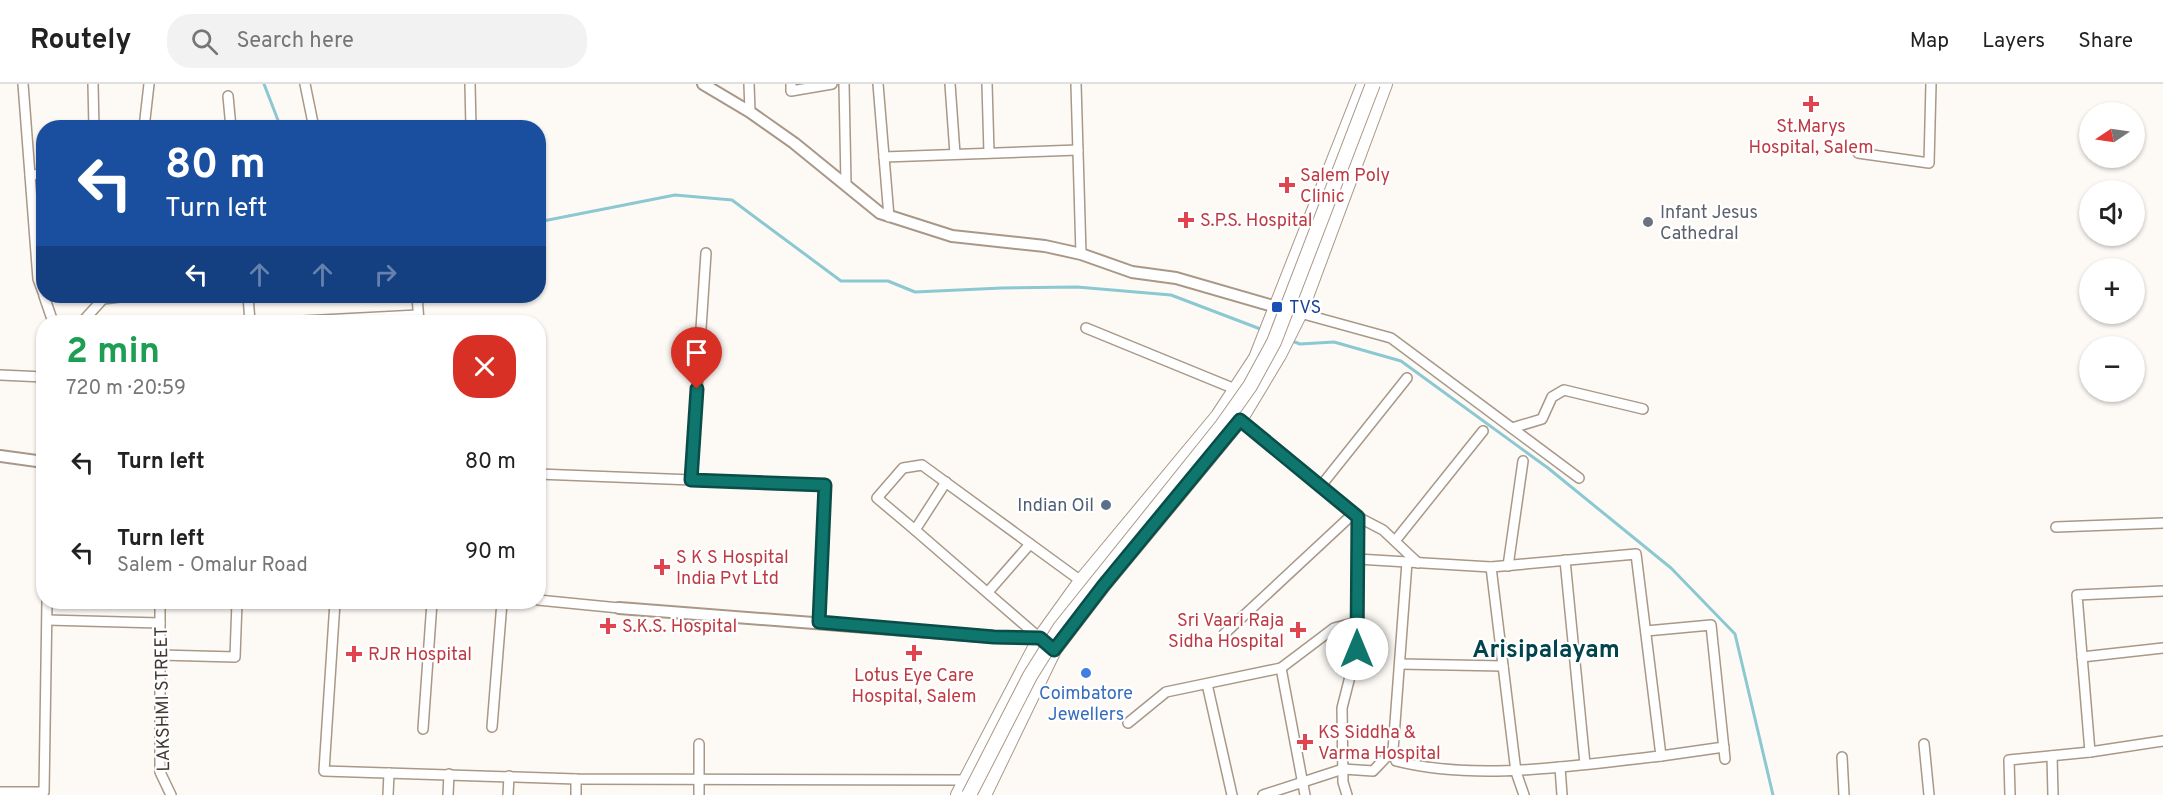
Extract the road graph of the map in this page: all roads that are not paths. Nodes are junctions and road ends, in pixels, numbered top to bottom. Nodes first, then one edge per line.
1 (23, 84) edge
2 (93, 84) edge
3 (149, 84) edge
4 (305, 84) edge
5 (470, 84) edge
6 (703, 84) edge
7 (749, 84) edge
8 (791, 84) edge
9 (832, 84) edge
10 (844, 84) edge
11 (878, 84) edge
12 (950, 84) edge
13 (987, 84) edge
14 (1076, 84) edge
15 (1365, 84) edge
16 (1373, 84) edge
17 (1385, 84) edge
18 (1931, 84) edge
19 (228, 96) dead end
20 (750, 112) junction
21 (94, 120) edge
22 (145, 120) edge
23 (230, 120) edge
24 (312, 120) edge
25 (471, 120) edge
26 (1078, 150) junction
27 (990, 153) junction
28 (1858, 153) dead end
29 (955, 154) junction
30 (884, 157) junction
31 (30, 175) junction
32 (36, 175) edge
33 (846, 184) junction
34 (889, 217) junction
35 (36, 218) edge
36 (706, 253) dead end
37 (1081, 254) junction
38 (100, 303) edge
39 (1277, 307) junction
40 (1300, 313) junction
41 (89, 315) edge
42 (1086, 328) dead end
43 (0, 375) edge
44 (36, 377) edge
45 (1407, 378) dead end
46 (1235, 389) junction
47 (1643, 409) dead end
48 (1240, 420) junction
49 (1512, 428) junction
50 (1483, 431) dead end
51 (0, 456) edge
52 (36, 461) edge
53 (1523, 461) dead end
54 (546, 474) edge
55 (1580, 478) dead end
56 (691, 480) junction
57 (946, 482) junction
58 (1320, 487) junction
59 (1356, 515) junction
60 (2163, 523) edge
61 (2056, 527) dead end
62 (915, 530) junction
63 (1395, 541) junction
64 (1030, 544) junction
65 (1357, 559) junction
66 (1565, 560) junction
67 (1407, 562) junction
68 (1418, 563) junction
69 (1508, 566) junction
70 (1491, 567) junction
71 (1081, 581) junction
72 (2163, 591) edge
73 (988, 592) junction
74 (546, 601) edge
75 (619, 608) joint
76 (47, 609) edge
77 (160, 609) edge
78 (237, 609) edge
79 (335, 609) edge
80 (432, 609) edge
81 (501, 609) edge
82 (47, 620) junction
83 (819, 622) junction
84 (1357, 622) junction
85 (160, 623) junction
86 (1646, 631) junction
87 (1224, 634) dead end
88 (1040, 638) junction
89 (2163, 648) edge
90 (1054, 650) junction
91 (160, 655) junction
92 (2082, 657) junction
93 (1400, 664) junction
94 (1503, 666) junction
95 (1281, 668) junction
96 (1207, 684) junction
97 (1128, 723) dead end
98 (492, 727) dead end
99 (423, 729) dead end
100 (2163, 741) edge
101 (699, 744) dead end
102 (1924, 744) dead end
103 (1724, 747) junction
104 (1393, 750) junction
105 (2090, 752) junction
106 (1660, 756) junction
107 (2052, 756) junction
108 (1842, 757) dead end
109 (1725, 759) dead end
110 (1585, 764) junction
111 (1560, 767) junction
112 (1343, 769) junction
113 (1516, 772) junction
114 (389, 773) junction
115 (449, 774) junction
116 (509, 776) junction
117 (576, 778) junction
118 (699, 778) junction
119 (965, 780) junction
120 (1302, 782) junction
121 (0, 792) edge
122 (171, 795) edge
123 (388, 795) edge
124 (448, 795) edge
125 (508, 795) edge
126 (576, 795) edge
127 (699, 795) edge
128 (958, 795) edge
129 (969, 795) edge
130 (984, 795) edge
131 (1232, 795) edge
132 (1263, 795) edge
133 (1305, 795) edge
134 (1347, 795) edge
135 (1524, 795) edge
136 (1562, 795) edge
137 (1844, 795) edge
138 (1929, 795) edge
139 (2010, 795) edge
140 (2053, 795) edge

1 - 31 street
2 - 21 street
3 - 22 street
4 - 24 street
5 - 25 street
6 - 20 street
7 - 20 street
8 - 9 street
10 - 33 street
11 - 30 street
12 - 29 street
13 - 27 street
14 - 26 street
15 - 39 main road
16 - 129 main road, bridge
17 - 40 main road
18 - 28 street
19 - 23 street
20 - 33 street
26 - 27 street
26 - 37 street
27 - 29 street
29 - 30 street
30 - 34 street
31 - 32 street
31 - 35 street
33 - 34 street
34 - 37 street
36 - 56 street
37 - 39 street
38 - 41 street
39 - 40 street
39 - 46 main road
40 - 48 main road
40 - 49 street
42 - 46 street
43 - 44 street
45 - 58 street
46 - 71 main road
47 - 49 street
48 - 58 street
48 - 90 main road
49 - 55 street
50 - 63 street
51 - 52 street
53 - 69 street
54 - 56 street
56 - 83 street
57 - 62 street
57 - 62 street
57 - 64 street
58 - 59 street
59 - 63 street
59 - 65 street
59 - 87 street
60 - 61 street
62 - 73 street
63 - 68 street
64 - 71 street
64 - 73 street
65 - 67 street
65 - 84 street
66 - 69 street
66 - 86 street
66 - 110 street
67 - 68 street
67 - 93 street
68 - 70 street
69 - 70 street
70 - 94 street
71 - 88 main road
72 - 92 street
73 - 88 street
74 - 75 street
75 - 83 street
76 - 82 street
77 - 85 street, LAKSHMI STREET
78 - 91 street
79 - 114 street
80 - 99 street
81 - 98 street
82 - 85 street
82 - 121 street
83 - 88 street
84 - 95 street
84 - 112 street
85 - 91 street, LAKSHMI STREET
86 - 103 street
86 - 106 street
88 - 90 street
88 - 119 main road
89 - 92 street
90 - 130 main road
91 - 122 street, LAKSHMI STREET
92 - 105 street
93 - 94 street
93 - 104 street
94 - 113 street
95 - 96 street
95 - 120 street
96 - 97 street
96 - 131 street
100 - 105 street
101 - 118 street
102 - 138 street
103 - 106 street
103 - 109 street
104 - 112 street
104 - 113 street
105 - 107 street
106 - 110 street
107 - 139 street
107 - 140 street
108 - 137 street
110 - 111 street
111 - 113 street
111 - 136 street
112 - 120 street
112 - 134 street
113 - 135 street
114 - 115 street
114 - 123 street
115 - 116 street
115 - 124 street
116 - 117 street
116 - 125 street
117 - 118 street
117 - 126 street
118 - 119 street
118 - 127 street
119 - 128 main road
120 - 132 street
120 - 133 street

